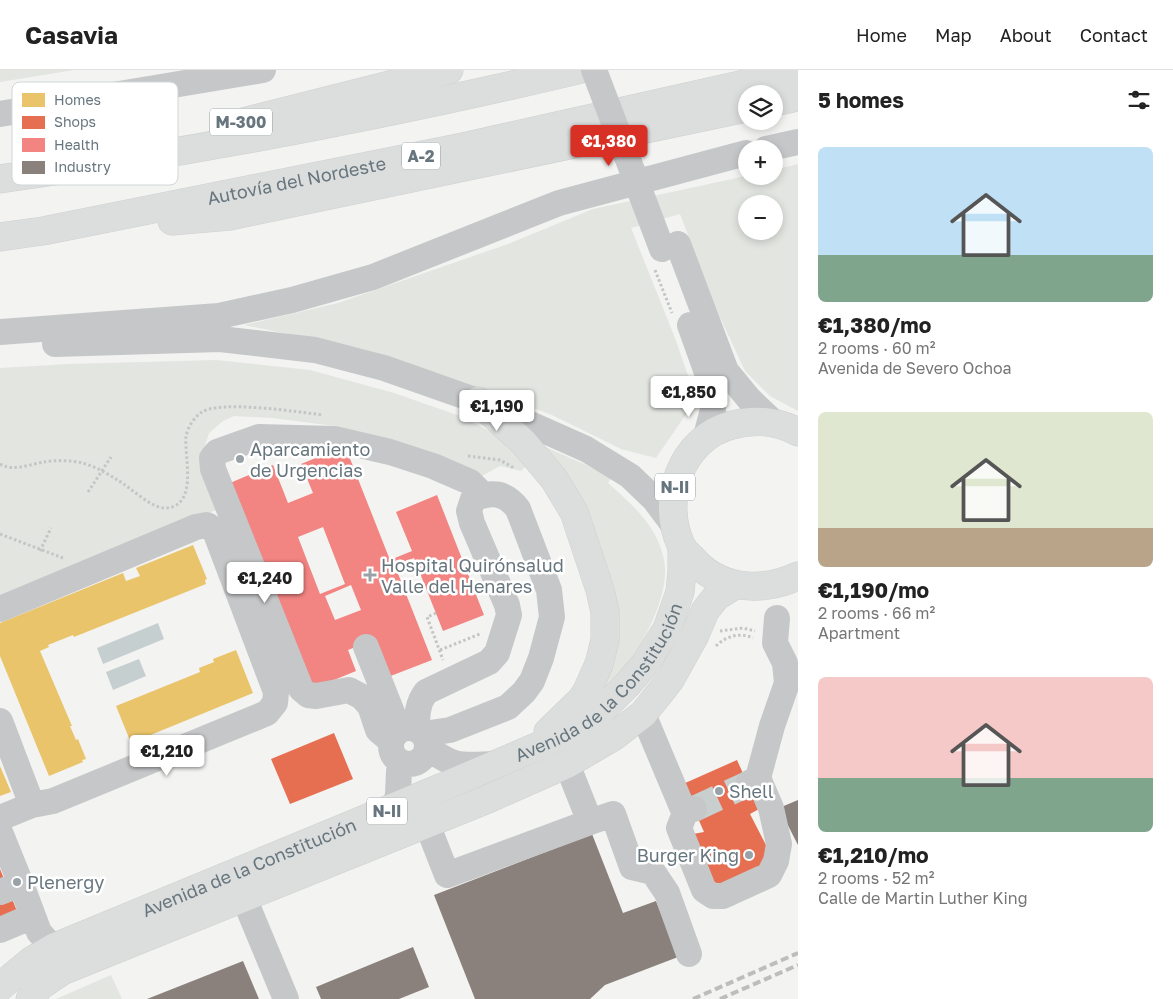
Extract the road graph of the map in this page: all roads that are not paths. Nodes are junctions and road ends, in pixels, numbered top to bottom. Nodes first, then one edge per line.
1 (183, 70) edge
2 (263, 70) edge
3 (449, 70) edge
4 (578, 70) edge
5 (594, 70) edge
6 (614, 70) edge
7 (798, 72) edge
8 (129, 82) edge
9 (178, 84) edge
10 (798, 97) edge
11 (783, 100) edge
12 (738, 110) edge
13 (178, 138) edge
14 (798, 142) edge
15 (783, 145) edge
16 (178, 150) edge
17 (738, 155) edge
18 (43, 231) junction
19 (0, 237) edge
20 (664, 252) junction
21 (0, 332) edge
22 (0, 346) edge
23 (478, 402) junction
24 (786, 428) edge
25 (706, 436) junction
26 (483, 495) junction
27 (678, 537) junction
28 (798, 577) edge
29 (746, 586) junction
30 (0, 609) edge
31 (769, 627) junction
32 (366, 647) dead end
33 (798, 658) edge
34 (643, 714) junction
35 (0, 721) edge
36 (411, 737) junction
37 (520, 753) junction
38 (496, 764) junction
39 (567, 764) junction
40 (32, 805) junction
41 (395, 807) junction
42 (0, 818) edge
43 (590, 822) junction
44 (428, 824) junction
45 (0, 832) edge
46 (10, 888) edge
47 (244, 898) junction
48 (33, 916) junction
49 (0, 930) edge
50 (53, 948) junction
51 (689, 954) dead end
52 (0, 987) edge
53 (30, 999) edge
54 (286, 999) edge

1 - 8 street
2 - 9 street
3 - 13 main road, M-300
4 - 16 main road
5 - 20 street, bridge
6 - 20 street
7 - 18 main road, Autovía del Nordeste / A-2
10 - 11 main road
12 - 18 main road
14 - 15 street
17 - 21 street
18 - 19 main road, Autovía del Nordeste / A-2
20 - 24 street
20 - 25 street
22 - 23 street
23 - 27 street
23 - 37 main road
24 - 25 main road, N-II
25 - 27 main road, N-II
26 - 36 street
26 - 36 street
26 - 36 street
27 - 29 main road
27 - 37 main road, Avenida de la Constitución / N-II
28 - 29 main road, N-II
29 - 31 street
29 - 34 main road, Avenida de la Constitución / N-II
30 - 40 street
31 - 33 street
31 - 34 street
32 - 36 street
34 - 39 main road, Avenida de la Constitución / N-II
35 - 40 street
36 - 38 street
36 - 41 street
37 - 38 main road, Avenida de la Constitución / N-II
38 - 41 main road, Avenida de la Constitución / N-II
39 - 43 street
39 - 44 main road, Avenida de la Constitución / N-II
40 - 42 street
41 - 50 main road, Avenida de la Constitución / N-II
43 - 44 street
43 - 51 street
44 - 47 main road, Avenida de la Constitución / N-II
45 - 46 street
46 - 48 street
47 - 53 main road, Avenida de la Constitución / N-II
47 - 54 street
48 - 49 street
48 - 50 street
50 - 52 main road, Avenida de la Constitución / N-II

